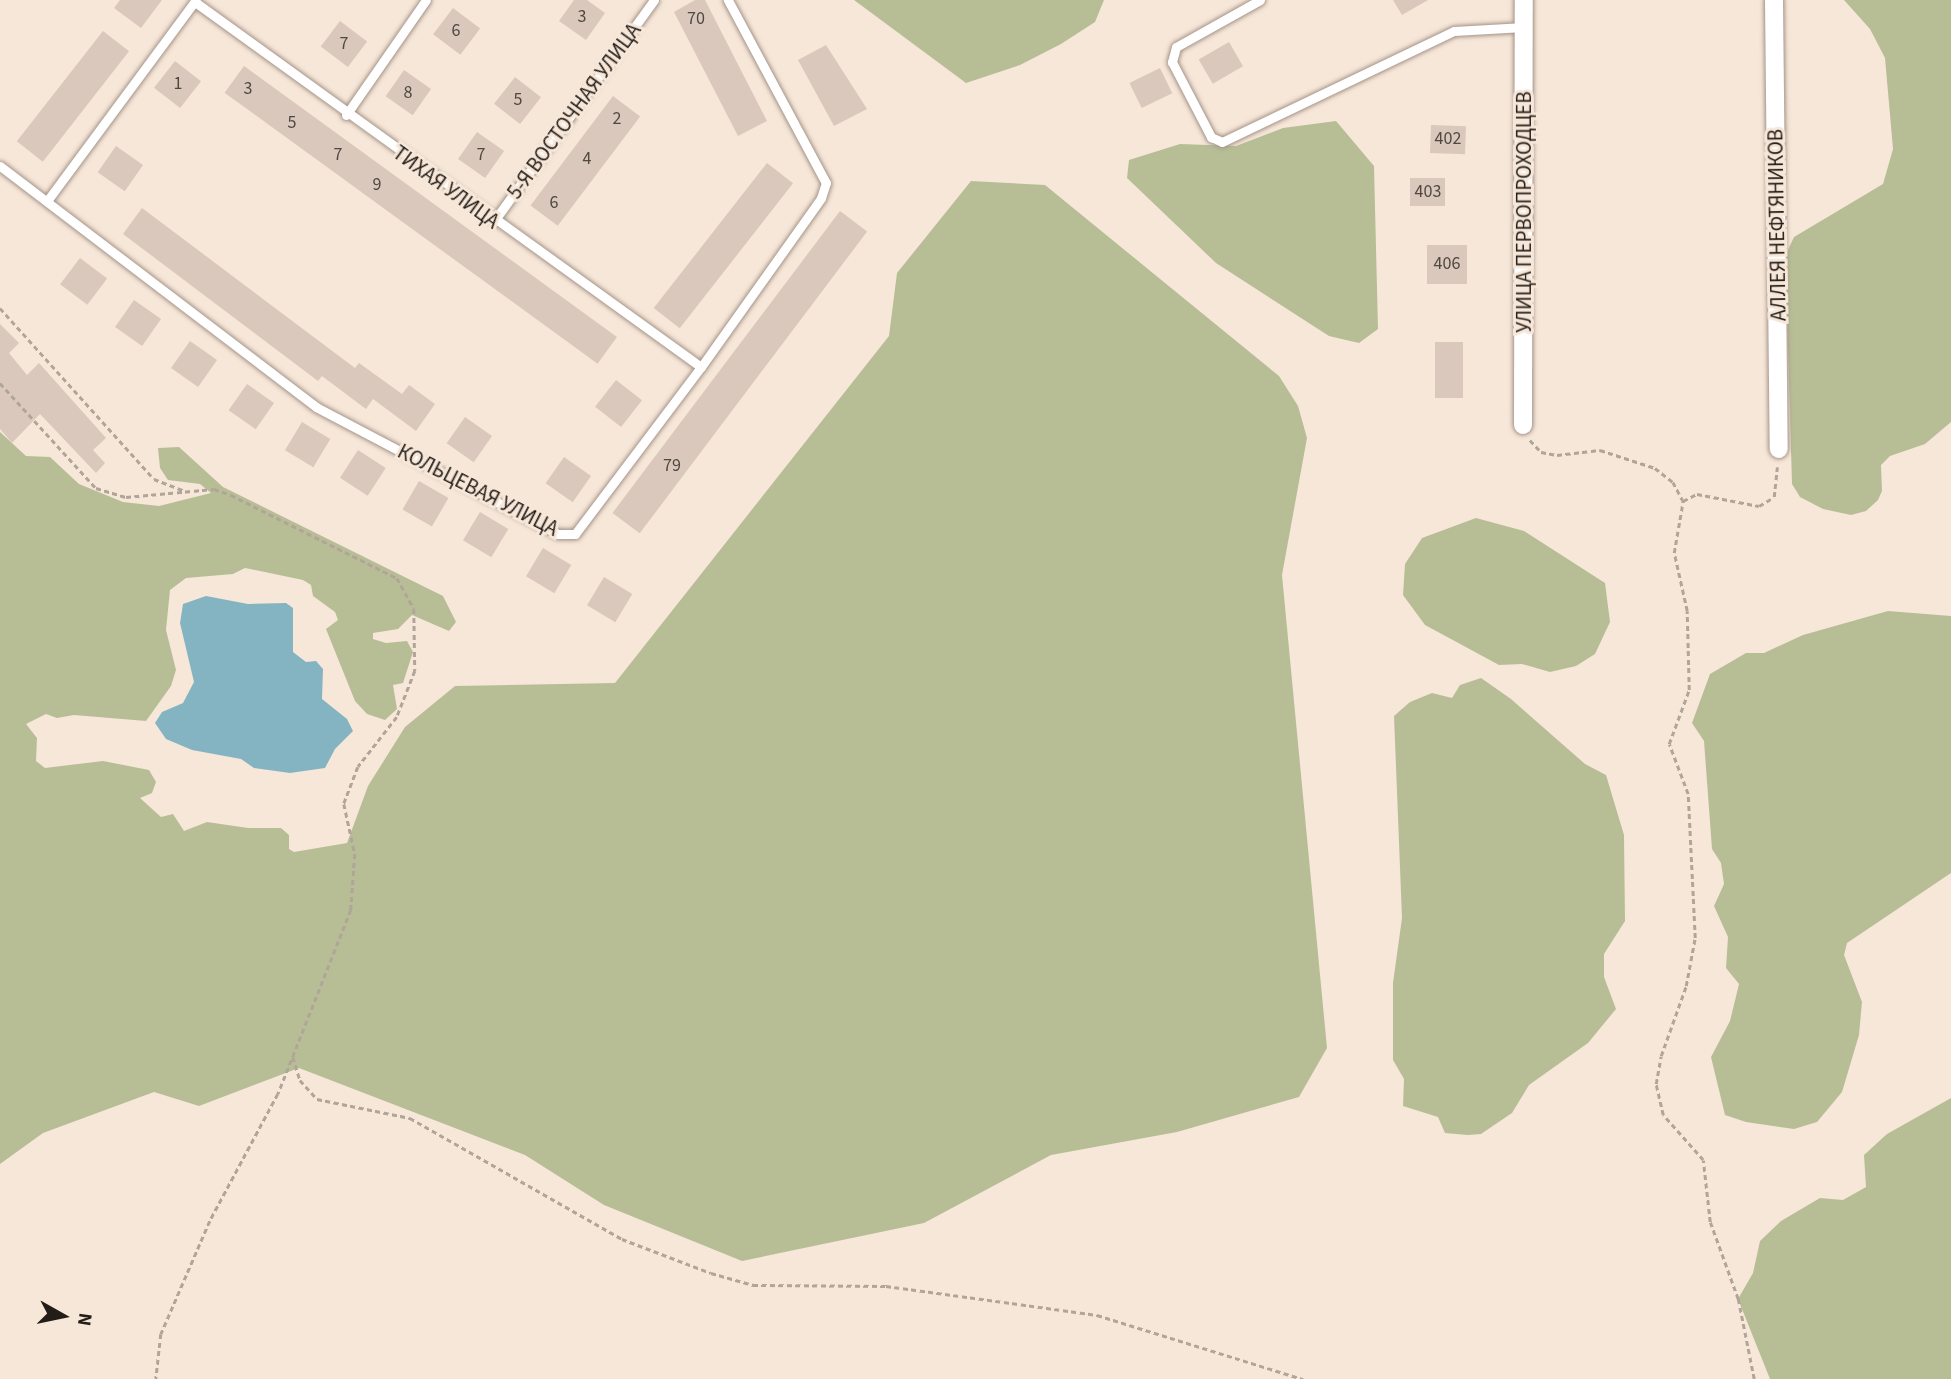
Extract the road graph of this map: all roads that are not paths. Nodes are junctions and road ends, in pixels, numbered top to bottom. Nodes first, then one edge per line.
1 (426, 0) edge
2 (654, 0) edge
3 (728, 0) edge
4 (1260, 0) edge
5 (1524, 0) edge
6 (1774, 0) edge
7 (196, 1) edge
8 (1524, 27) junction
9 (346, 115) junction
10 (0, 166) edge
11 (47, 201) junction
12 (494, 221) junction
13 (701, 367) junction
14 (1523, 425) road end
15 (1779, 449) road end

1 - 9 lane
2 - 12 lane, 5-Я ВОСТОЧНАЯ УЛИЦА
3 - 13 lane, КОЛЬЦЕВАЯ УЛИЦА
4 - 8 lane
5 - 8 street, УЛИЦА ПЕРВОПРОХОДЦЕВ
6 - 15 street, АЛЛЕЯ НЕФТЯНИКОВ
7 - 9 lane, ТИХАЯ УЛИЦА
7 - 11 lane
8 - 14 street, УЛИЦА ПЕРВОПРОХОДЦЕВ
9 - 12 lane, ТИХАЯ УЛИЦА
10 - 11 lane, КОЛЬЦЕВАЯ УЛИЦА
11 - 13 lane, КОЛЬЦЕВАЯ УЛИЦА
12 - 13 lane, ТИХАЯ УЛИЦА

